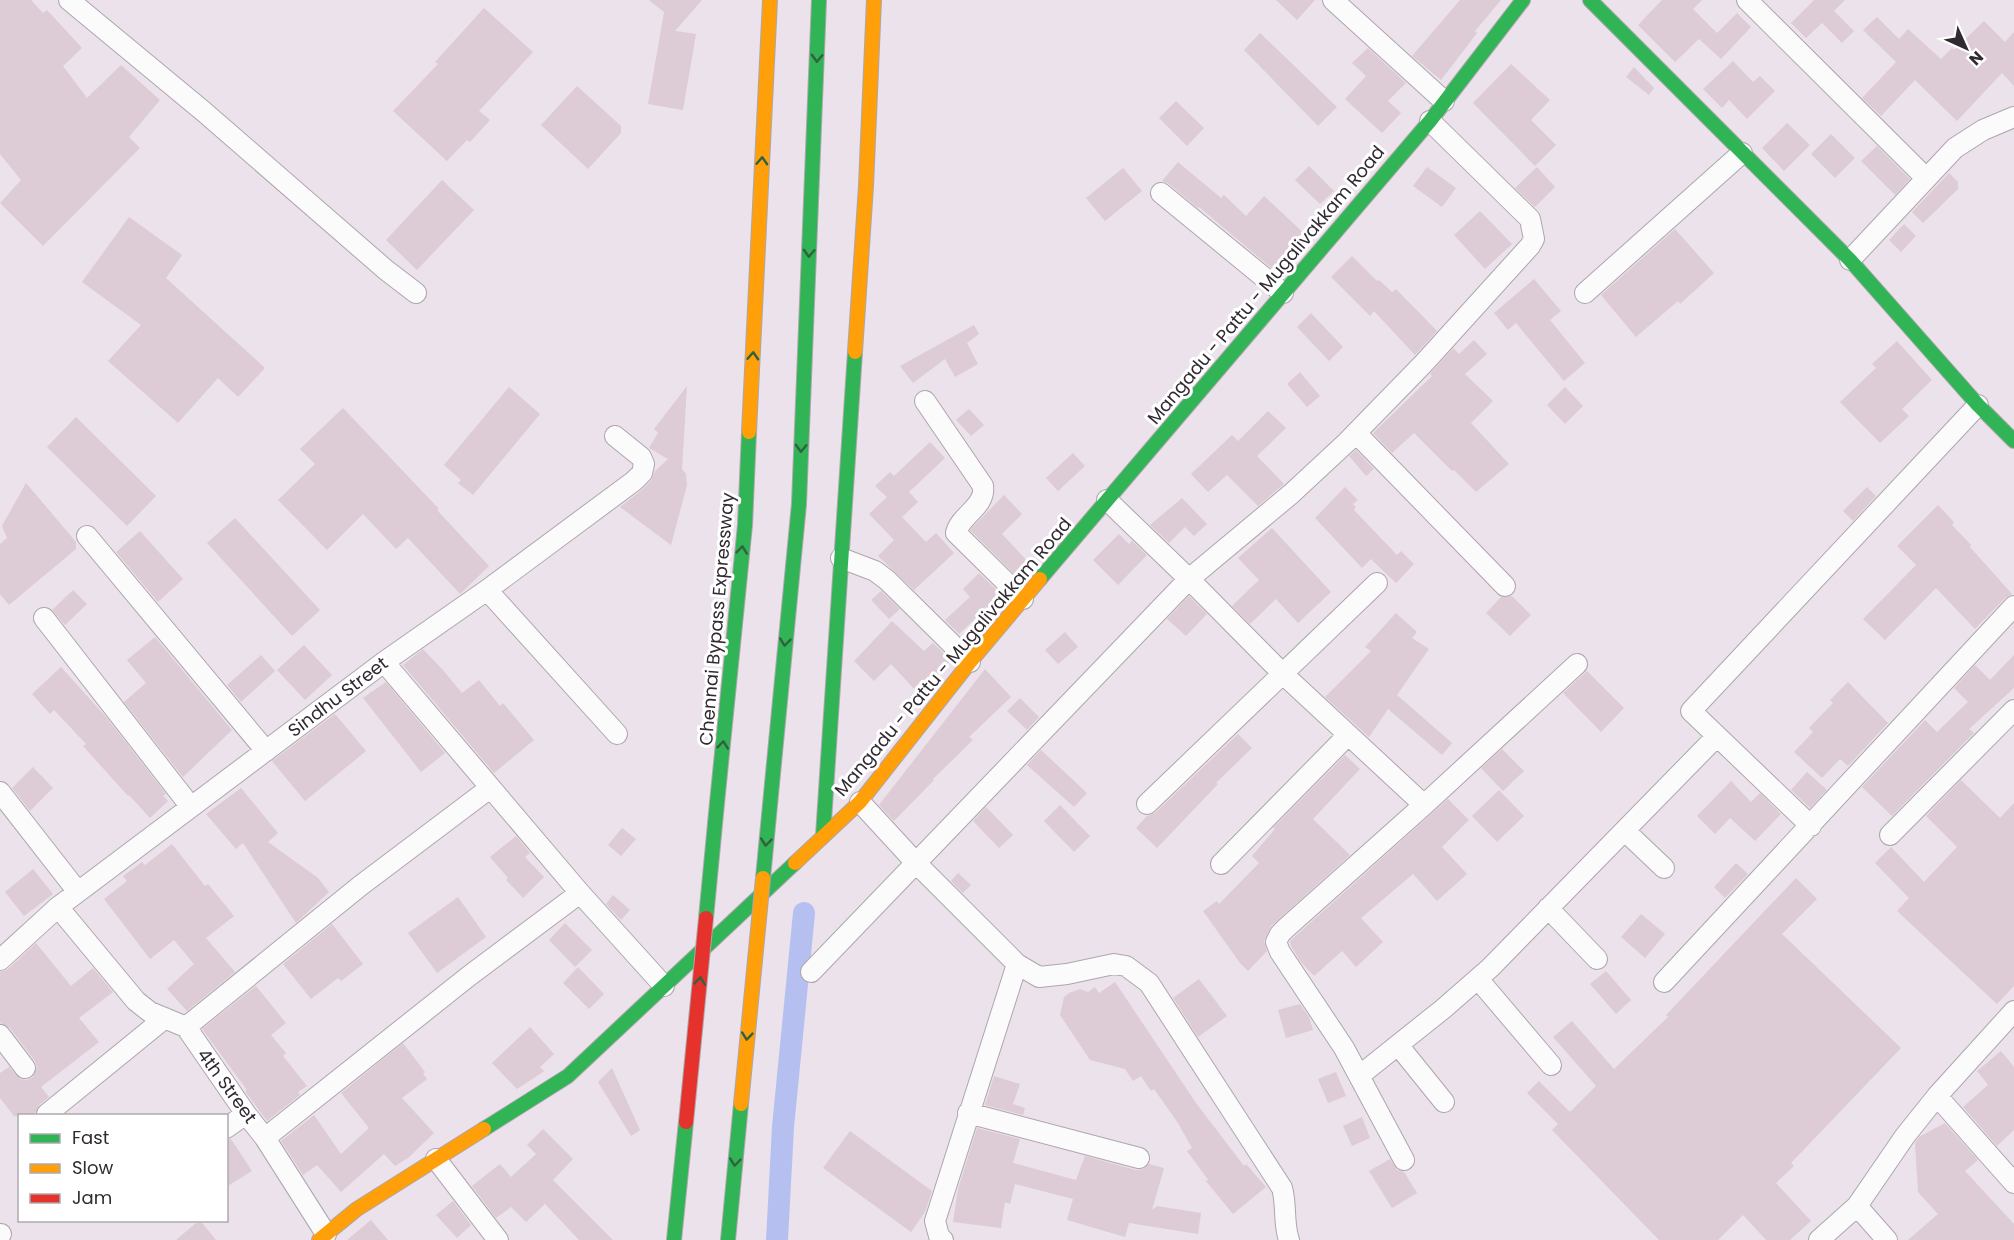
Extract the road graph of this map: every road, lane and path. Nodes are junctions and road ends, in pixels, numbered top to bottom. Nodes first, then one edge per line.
1 (69, 0) edge
2 (770, 0) edge
3 (819, 0) edge
4 (874, 0) edge
5 (1333, 0) edge
6 (1523, 0) edge
7 (1590, 0) edge
8 (1747, 0) edge
9 (1444, 101) junction
10 (2014, 117) edge
11 (1430, 121) junction
12 (1742, 153) junction
13 (1926, 178) junction
14 (1161, 193) dead end
15 (1850, 260) junction
16 (416, 293) dead end
17 (1283, 293) junction
18 (1585, 293) dead end
19 (925, 401) dead end
20 (1978, 405) junction
21 (2011, 431) edge
22 (1356, 433) junction
23 (615, 436) dead end
24 (1107, 500) junction
25 (87, 536) dead end
26 (841, 558) junction
27 (1190, 579) junction
28 (1377, 583) dead end
29 (1505, 586) dead end
30 (487, 590) junction
31 (1023, 599) junction
32 (2014, 606) edge
33 (44, 618) dead end
34 (384, 662) junction
35 (970, 662) junction
36 (1577, 664) dead end
37 (1283, 674) junction
38 (2014, 710) edge
39 (617, 734) dead end
40 (1347, 736) junction
41 (1717, 736) junction
42 (266, 751) junction
43 (490, 788) junction
44 (0, 792) edge
45 (860, 802) junction
46 (1147, 804) dead end
47 (1424, 805) junction
48 (191, 807) junction
49 (1811, 826) junction
50 (1625, 831) junction
51 (1890, 835) dead end
52 (822, 836) junction
53 (917, 864) junction
54 (1221, 864) dead end
55 (1664, 868) dead end
56 (78, 892) junction
57 (580, 893) junction
58 (58, 907) junction
59 (1548, 908) junction
60 (1597, 958) dead end
61 (0, 960) edge
62 (1017, 964) junction
63 (811, 972) dead end
64 (1478, 979) junction
65 (1664, 982) dead end
66 (664, 986) junction
67 (2014, 1011) edge
68 (165, 1018) junction
69 (186, 1027) junction
70 (0, 1035) edge
71 (1398, 1046) junction
72 (1551, 1065) dead end
73 (25, 1068) dead end
74 (1359, 1076) junction
75 (1937, 1096) junction
76 (1444, 1102) dead end
77 (968, 1113) junction
78 (47, 1114) dead end
79 (246, 1114) junction
80 (228, 1127) edge
81 (265, 1138) junction
82 (1139, 1158) dead end
83 (436, 1160) junction
84 (1404, 1160) dead end
85 (2014, 1183) edge
86 (1857, 1206) junction
87 (323, 1237) edge
88 (498, 1240) edge
89 (674, 1240) edge
90 (728, 1240) edge
91 (943, 1240) edge
92 (1290, 1240) edge
93 (1819, 1240) edge
94 (1887, 1240) edge

1 - 16 street
89 -> 2 main road, Chennai Bypass Expressway, bridge
3 -> 90 main road, bridge
4 - 26 main road
5 - 9 street
6 - 9 main road, Mangadu - Pattu - Mugalivakkam Road
7 - 12 main road
8 - 13 street
9 - 11 main road, Mangadu - Pattu - Mugalivakkam Road
10 - 13 street
11 - 17 main road, Mangadu - Pattu - Mugalivakkam Road
11 - 22 street
12 - 15 main road
12 - 18 street
13 - 15 street
14 - 17 street
15 - 20 main road
17 - 24 main road, Mangadu - Pattu - Mugalivakkam Road
19 - 31 street
20 - 21 main road
20 - 41 street
22 - 27 street
22 - 29 street
23 - 30 street, Sindhu Street
24 - 27 street
24 - 31 main road, Mangadu - Pattu - Mugalivakkam Road
25 - 42 street
26 - 35 street
26 - 52 main road
27 - 37 street
27 - 53 street
28 - 37 street
30 - 34 street, Sindhu Street
30 - 39 street
31 - 35 main road, Mangadu - Pattu - Mugalivakkam Road
32 - 49 street
33 - 48 street
34 - 42 street, Sindhu Street
34 - 43 street
35 - 45 main road, Mangadu - Pattu - Mugalivakkam Road
36 - 47 street
37 - 40 street
37 - 46 street
38 - 51 street
40 - 47 street
40 - 54 street
41 - 49 street
41 - 50 street
42 - 48 street, Sindhu Street
43 - 57 street
43 - 69 street
44 - 56 street
45 - 52 main road, Mangadu - Pattu - Mugalivakkam Road
45 - 53 street
47 - 74 street
48 - 56 street, Sindhu Street
49 - 65 street
50 - 55 street
50 - 59 street
52 - 66 main road, Mangadu - Pattu - Mugalivakkam Road
53 - 62 street
53 - 63 street
56 - 58 street, Sindhu Street
57 - 66 street
57 - 81 street
58 - 61 street, Sindhu Street
58 - 68 street
59 - 60 street
59 - 64 street
62 - 77 street
62 - 92 street
64 - 71 street
64 - 72 street
66 - 83 main road, Mangadu - Pattu - Mugalivakkam Road
67 - 75 street
68 - 69 street
68 - 78 street
69 - 79 street, 4th Street
70 - 73 street
71 - 74 street
71 - 76 street
74 - 84 street
75 - 85 street
75 - 86 street
77 - 82 street
77 - 91 street
79 - 80 street
79 - 81 street, 4th Street
81 - 87 street, 4th Street
83 - 87 main road, Mangadu - Pattu - Mugalivakkam Road
83 - 88 street
86 - 93 street
86 - 94 street

